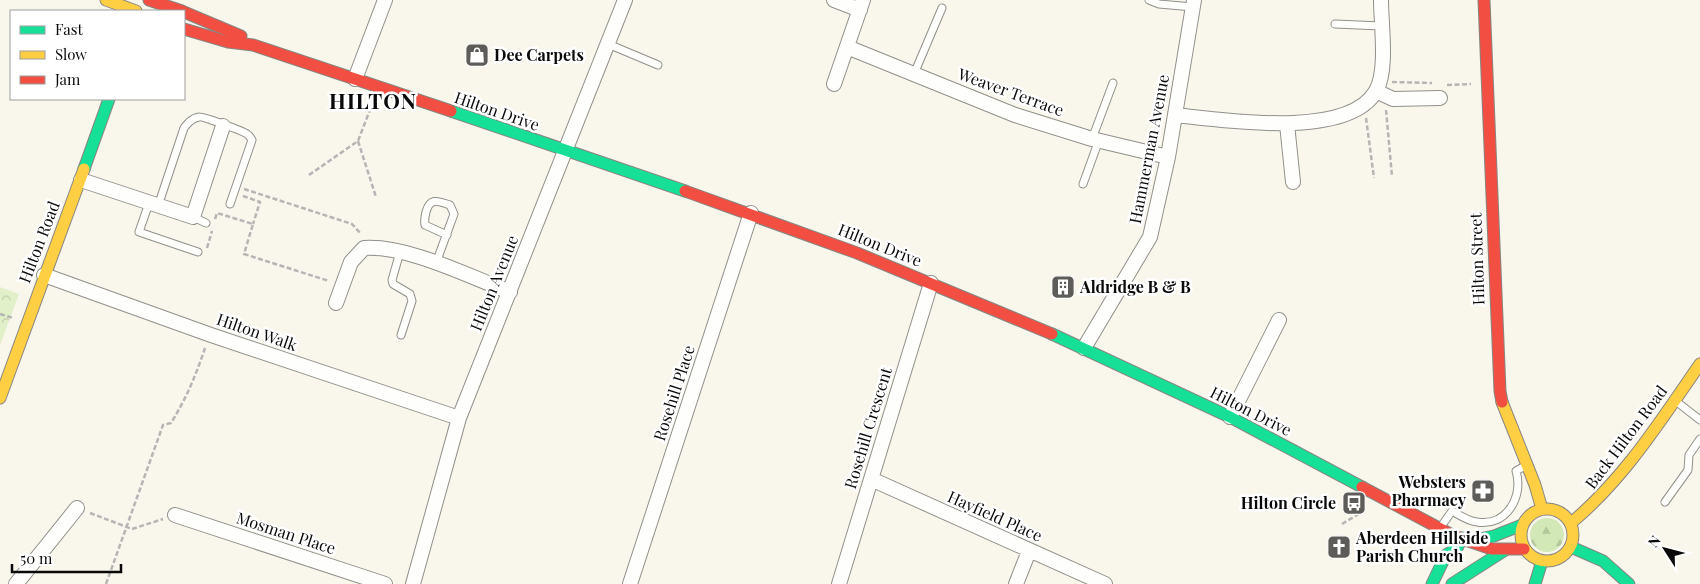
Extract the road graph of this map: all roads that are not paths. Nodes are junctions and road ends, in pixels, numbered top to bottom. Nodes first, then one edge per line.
1 (106, 0) edge
2 (149, 0) edge
3 (385, 0) edge
4 (625, 0) edge
5 (834, 0) edge
6 (1149, 0) edge
7 (1381, 0) edge
8 (1484, 0) edge
9 (1193, 3) edge
10 (861, 5) edge
11 (942, 8) dead end
12 (135, 10) edge
13 (177, 10) edge
14 (185, 13) edge
15 (1335, 24) dead end
16 (1381, 26) junction
17 (185, 29) edge
18 (608, 44) junction
19 (253, 45) junction
20 (847, 47) junction
21 (658, 65) dead end
22 (914, 74) junction
23 (355, 79) junction
24 (1113, 83) dead end
25 (834, 84) dead end
26 (1380, 93) junction
27 (1440, 98) dead end
28 (109, 100) edge
29 (1175, 114) junction
30 (1287, 124) junction
31 (223, 126) junction
32 (1095, 139) junction
33 (565, 151) junction
34 (1168, 157) junction
35 (81, 180) junction
36 (1293, 182) dead end
37 (1083, 184) dead end
38 (230, 204) dead end
39 (154, 205) junction
40 (751, 213) junction
41 (192, 217) junction
42 (206, 223) dead end
43 (447, 234) junction
44 (198, 252) road end
45 (400, 252) junction
46 (436, 264) junction
47 (44, 275) junction
48 (931, 283) junction
49 (510, 292) junction
50 (336, 303) dead end
51 (1279, 320) dead end
52 (401, 335) dead end
53 (1084, 348) junction
54 (1700, 364) edge
55 (0, 398) edge
56 (1674, 400) junction
57 (1230, 417) junction
58 (459, 418) junction
59 (1700, 420) edge
60 (1700, 439) edge
61 (1528, 465) junction
62 (871, 479) junction
63 (1665, 502) dead end
64 (77, 508) road end
65 (1542, 509) junction
66 (175, 515) road end
67 (1571, 523) junction
68 (1522, 525) junction
69 (1440, 528) junction
70 (1571, 546) junction
71 (1524, 548) junction
72 (1461, 550) junction
73 (1505, 550) junction
74 (1029, 551) junction
75 (1542, 561) junction
76 (16, 584) edge
77 (386, 584) edge
78 (413, 584) edge
79 (630, 584) edge
80 (839, 584) edge
81 (1016, 584) edge
82 (1105, 584) edge
83 (1432, 584) edge
84 (1451, 584) edge
85 (1535, 584) edge
86 (1629, 584) edge

1 - 12 street
2 - 13 street, Hilton Drive
3 - 23 street
4 - 18 street, Hilton Avenue
5 - 10 street
6 - 9 lane
7 - 16 street
8 - 61 street, Hilton Street
9 - 29 street, Hammerman Avenue
10 - 20 street
11 - 22 lane
14 - 19 street, Hilton Drive
15 - 16 lane
16 - 26 street
17 - 19 street, Hilton Drive
18 - 21 lane
18 - 33 street, Hilton Avenue
19 - 23 street, Hilton Drive
20 - 22 street, Weaver Terrace
20 - 25 street
22 - 32 street, Weaver Terrace
23 - 33 street, Hilton Drive
24 - 32 lane
26 - 27 street
26 - 30 street
28 - 35 street, Hilton Road
29 - 30 street
29 - 34 street, Hammerman Avenue
30 - 36 street
31 - 38 lane
31 - 39 lane
31 - 41 street
32 - 34 street, Weaver Terrace
32 - 37 lane
33 - 40 street, Hilton Drive
33 - 49 street, Hilton Avenue
34 - 53 street, Hammerman Avenue
35 - 39 street
35 - 47 street, Hilton Road
39 - 41 street
39 - 44 lane
40 - 48 street, Hilton Drive
40 - 79 street, Rosehill Place
41 - 42 lane
43 - 43 lane
43 - 46 lane
45 - 46 street
45 - 50 street
45 - 52 lane
46 - 49 street
47 - 55 street, Hilton Road
47 - 58 street, Hilton Walk
48 - 53 street, Hilton Drive
48 - 62 street, Rosehill Crescent
49 - 58 street, Hilton Avenue
51 - 57 street
53 - 57 street, Hilton Drive
54 - 56 street, Back Hilton Road
56 - 59 lane
56 - 67 street, Back Hilton Road
57 - 69 street, Hilton Drive
58 - 78 street, Hilton Avenue
60 - 63 lane
61 - 65 street, Hilton Street
61 - 69 lane
62 - 74 street, Hayfield Place
62 - 80 street, Rosehill Crescent
64 - 76 street
65 - 67 street
65 - 68 street
66 - 77 street, Mosman Place
67 - 70 street
68 - 71 street
68 - 72 street
69 - 72 street, Hilton Drive
70 - 75 street
70 - 86 street
71 - 73 street, Hilton Drive
71 - 75 street
72 - 73 street, Hilton Drive
72 - 83 street
72 - 84 street
73 - 84 street
74 - 81 street
74 - 82 street, Hayfield Place
75 - 85 street

